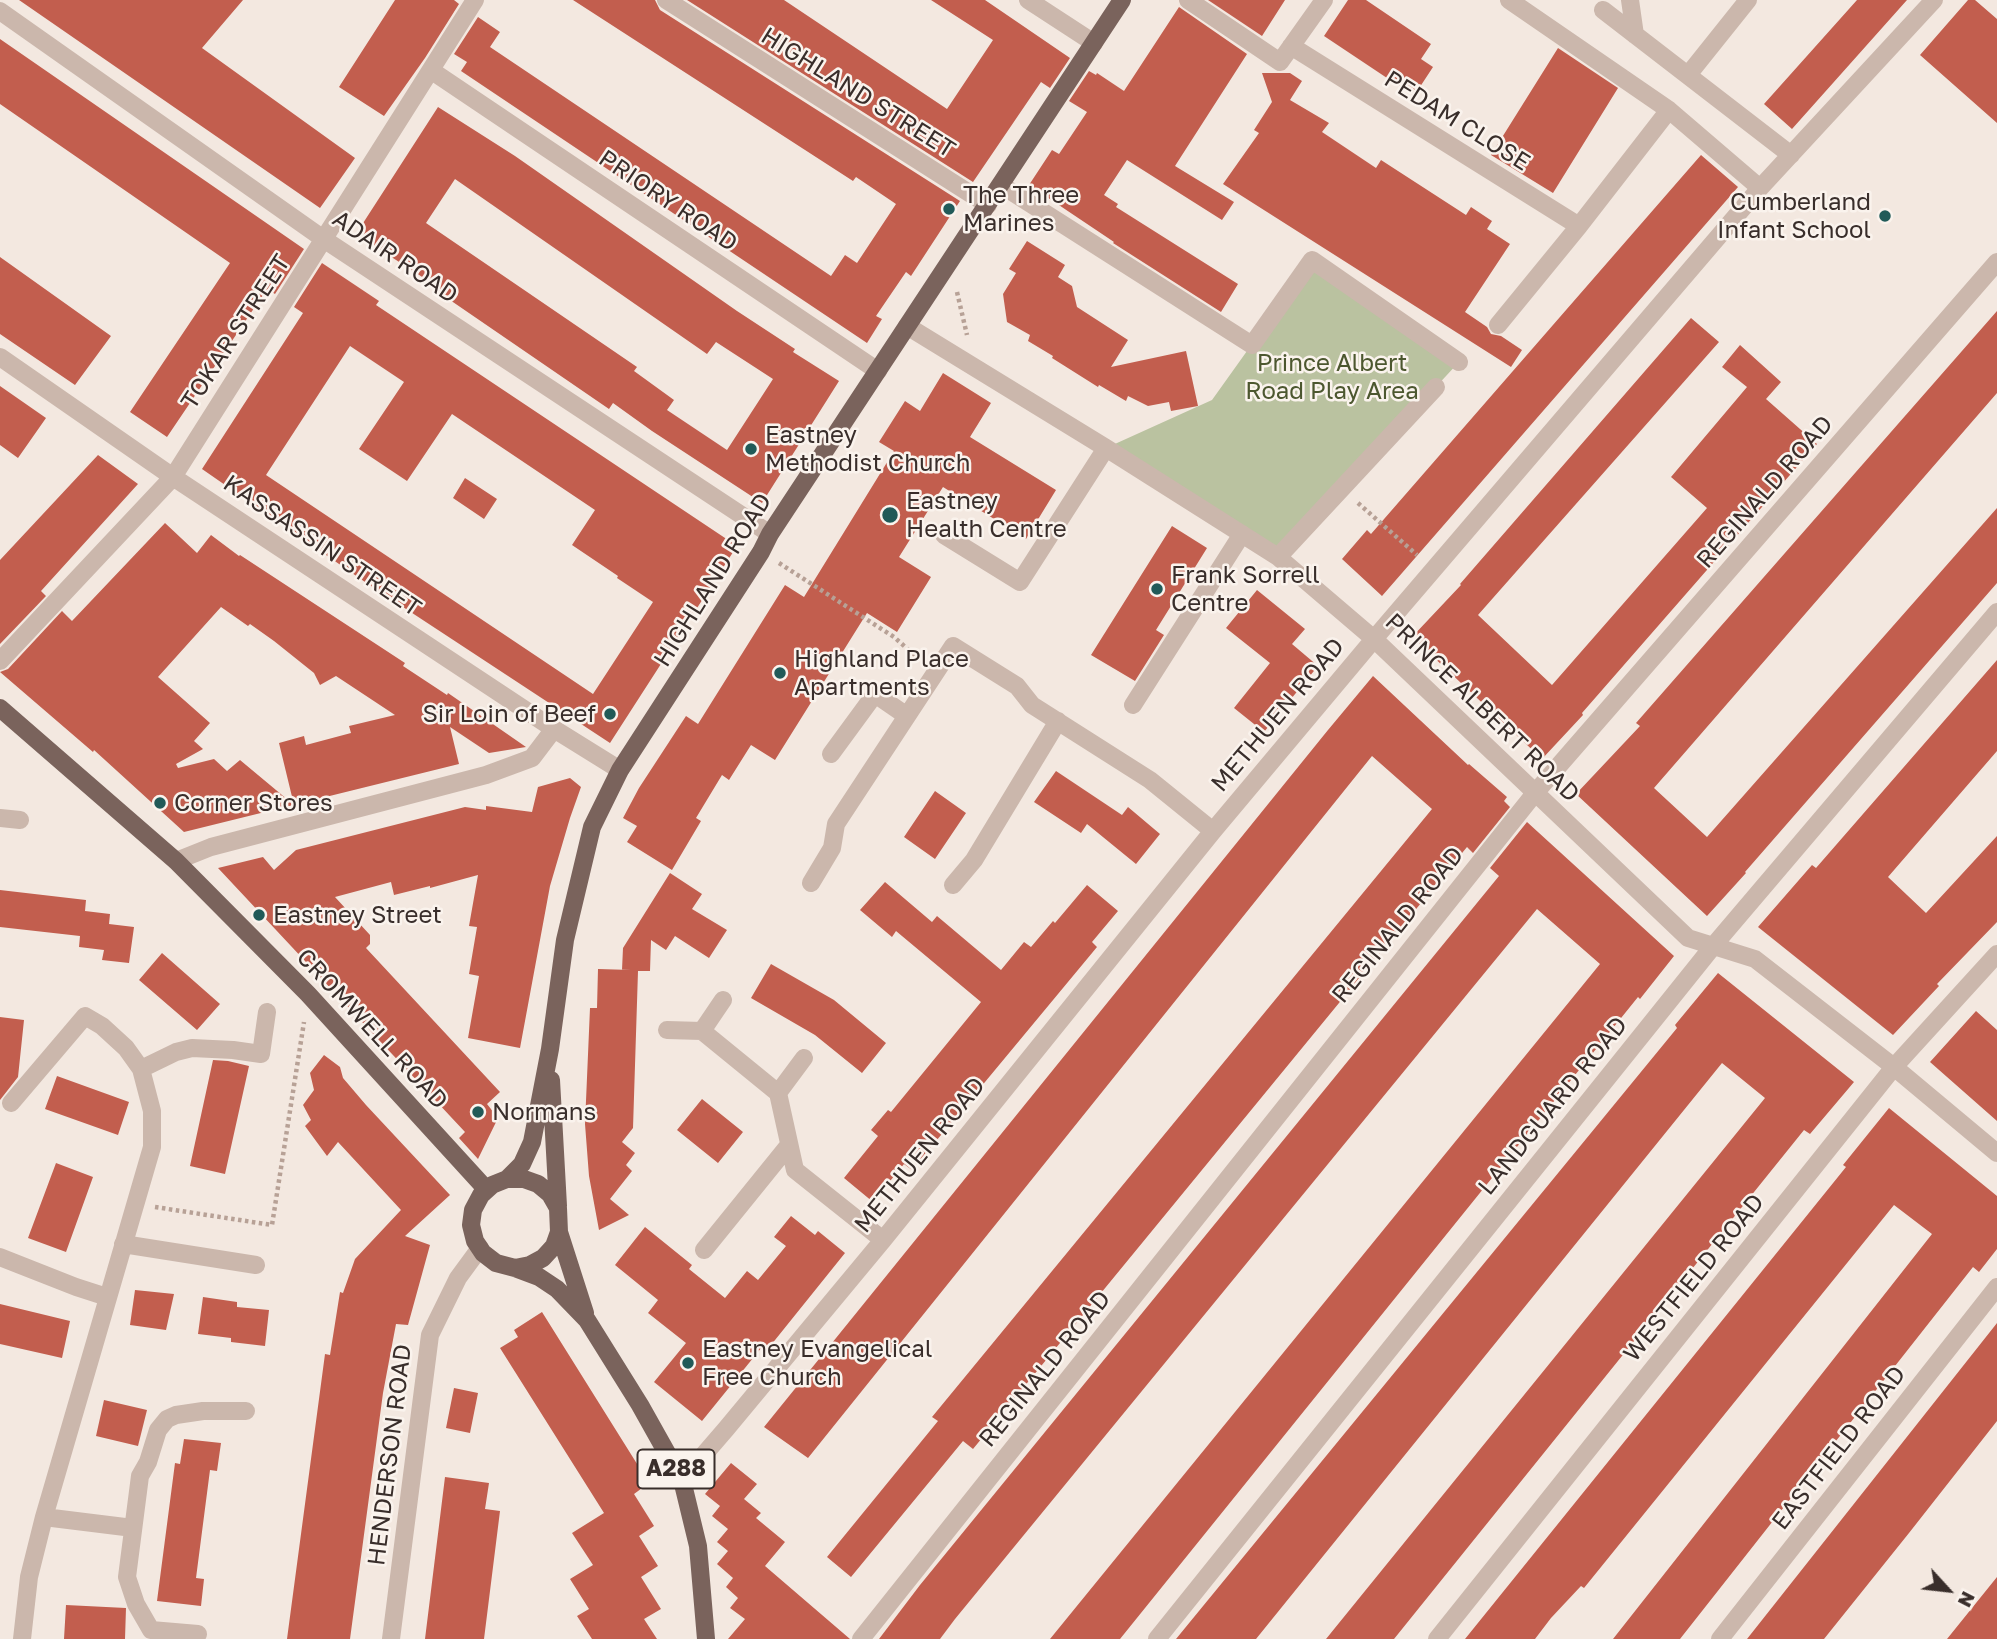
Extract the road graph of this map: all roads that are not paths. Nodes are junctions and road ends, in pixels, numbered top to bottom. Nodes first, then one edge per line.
1 (475, 0) edge
2 (666, 0) edge
3 (1028, 0) edge
4 (1122, 0) edge
5 (1188, 0) edge
6 (1324, 0) edge
7 (1509, 0) edge
8 (1630, 0) edge
9 (1748, 0) edge
10 (1934, 0) edge
11 (1602, 9) dead end
12 (0, 11) edge
13 (1635, 35) junction
14 (1094, 43) junction
15 (1291, 46) junction
16 (432, 71) junction
17 (1688, 75) junction
18 (1669, 110) junction
19 (1791, 155) junction
20 (1001, 185) junction
21 (1760, 188) junction
22 (988, 205) junction
23 (1579, 226) junction
24 (325, 240) junction
25 (1997, 262) edge
26 (1497, 325) dead end
27 (907, 326) junction
28 (0, 357) edge
29 (1459, 362) dead end
30 (878, 371) junction
31 (1436, 387) dead end
32 (1106, 448) junction
33 (173, 477) junction
34 (770, 534) junction
35 (1242, 534) junction
36 (944, 535) dead end
37 (1279, 557) junction
38 (1997, 612) edge
39 (1374, 639) junction
40 (0, 662) edge
41 (1133, 705) dead end
42 (0, 708) edge
43 (907, 716) junction
44 (1058, 720) junction
45 (554, 729) junction
46 (831, 754) dead end
47 (620, 771) junction
48 (1535, 793) junction
49 (0, 818) edge
50 (20, 820) dead end
51 (1213, 831) junction
52 (176, 861) junction
53 (811, 883) dead end
54 (953, 885) dead end
55 (1714, 945) junction
56 (1997, 954) edge
57 (723, 1000) dead end
58 (267, 1012) dead end
59 (667, 1030) dead end
60 (702, 1031) junction
61 (550, 1049) junction
62 (804, 1058) dead end
63 (1894, 1066) junction
64 (141, 1069) junction
65 (778, 1093) junction
66 (11, 1103) dead end
67 (789, 1145) junction
68 (1997, 1153) edge
69 (507, 1179) junction
70 (486, 1189) junction
71 (558, 1208) junction
72 (559, 1232) junction
73 (883, 1240) junction
74 (123, 1244) junction
75 (480, 1248) junction
76 (704, 1250) dead end
77 (0, 1257) edge
78 (256, 1265) dead end
79 (515, 1268) junction
80 (1997, 1287) edge
81 (107, 1297) junction
82 (587, 1320) junction
83 (246, 1411) dead end
84 (682, 1480) junction
85 (44, 1517) junction
86 (134, 1528) junction
87 (198, 1634) dead end
88 (22, 1639) edge
89 (391, 1639) edge
90 (706, 1639) edge
91 (861, 1639) edge
92 (1157, 1639) edge
93 (1437, 1639) edge
94 (1720, 1639) edge

1 - 16 street, TOKAR STREET
2 - 22 street, HIGHLAND STREET
3 - 14 street
4 - 14 main road, HIGHLAND ROAD
5 - 15 street
6 - 15 street
7 - 18 street
8 - 13 street
9 - 17 street
10 - 19 street, METHUEN ROAD
11 - 13 street
12 - 24 street, ADAIR ROAD
13 - 17 street
14 - 20 main road, HIGHLAND ROAD
15 - 23 street, PEDAM CLOSE
16 - 24 street, TOKAR STREET
16 - 30 street, PRIORY ROAD
17 - 19 street
18 - 21 street
18 - 23 street
19 - 21 street, METHUEN ROAD
20 - 22 main road, HIGHLAND ROAD
20 - 29 street
21 - 39 street, METHUEN ROAD
22 - 27 main road, HIGHLAND ROAD
23 - 26 street
24 - 33 street, TOKAR STREET
24 - 34 street, ADAIR ROAD
25 - 48 street, REGINALD ROAD
27 - 30 main road, HIGHLAND ROAD
27 - 32 street, PRINCE ALBERT ROAD
28 - 33 street, KASSASSIN STREET
30 - 34 main road, HIGHLAND ROAD
31 - 37 street
32 - 35 street, PRINCE ALBERT ROAD
32 - 36 street
33 - 40 street, TOKAR STREET
33 - 45 street, KASSASSIN STREET
34 - 47 main road, HIGHLAND ROAD
35 - 37 street, PRINCE ALBERT ROAD
35 - 41 street
37 - 39 street, PRINCE ALBERT ROAD
38 - 55 street, LANDGUARD ROAD
39 - 48 street, PRINCE ALBERT ROAD
39 - 51 street, METHUEN ROAD
42 - 52 main road, CROMWELL ROAD
43 - 44 street
43 - 46 street
43 - 53 street
44 - 51 street
44 - 54 street
45 - 47 street, KASSASSIN STREET
45 - 52 street
47 - 61 main road, HIGHLAND ROAD
48 - 55 street, PRINCE ALBERT ROAD
48 - 91 street, REGINALD ROAD
49 - 50 street
51 - 73 street, METHUEN ROAD
52 - 70 main road, CROMWELL ROAD
55 - 63 street, PRINCE ALBERT ROAD
55 - 92 street, LANDGUARD ROAD
56 - 63 street, WESTFIELD ROAD
57 - 60 street
58 - 64 street
59 - 60 street
60 - 65 street
61 - 69 main road, HIGHLAND ROAD
61 - 71 main road, HIGHLAND ROAD
62 - 65 street
63 - 68 street, PRINCE ALBERT ROAD
63 - 93 street, WESTFIELD ROAD
64 - 66 street
64 - 74 street
65 - 67 street
67 - 73 street
67 - 76 street
69 - 70 main road
69 - 71 main road
70 - 75 main road
71 - 72 main road, A288
72 - 79 main road
72 - 82 main road, A288
73 - 84 street, METHUEN ROAD
74 - 78 street
74 - 81 street
75 - 79 main road, A288
75 - 89 street, HENDERSON ROAD
77 - 81 street
79 - 82 main road, A288
80 - 94 street, EASTFIELD ROAD
81 - 85 street
82 - 84 main road, A288
83 - 86 street
84 - 90 main road, A288
85 - 86 street
85 - 88 street
86 - 87 street

